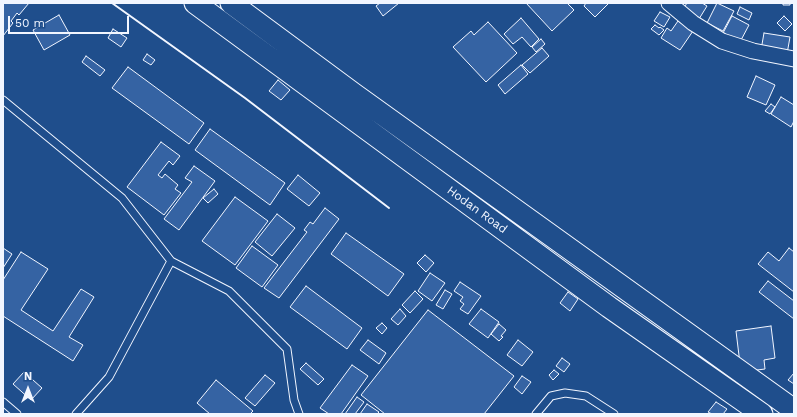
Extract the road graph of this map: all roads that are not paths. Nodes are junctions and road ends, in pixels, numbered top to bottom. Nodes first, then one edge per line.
1 (195, 3) edge
2 (231, 3) edge
3 (669, 3) edge
4 (794, 59) edge
5 (3, 100) edge
6 (171, 261) junction
7 (3, 402) edge
8 (794, 410) edge
9 (17, 414) edge
10 (76, 414) edge
11 (299, 414) edge
12 (536, 414) edge
13 (614, 414) edge
14 (762, 414) edge

1 - 14 main road, Hodan Road
2 - 8 main road, Hodan Road
3 - 4 street
5 - 6 lane
6 - 10 lane
6 - 11 lane
7 - 9 lane
12 - 13 lane

